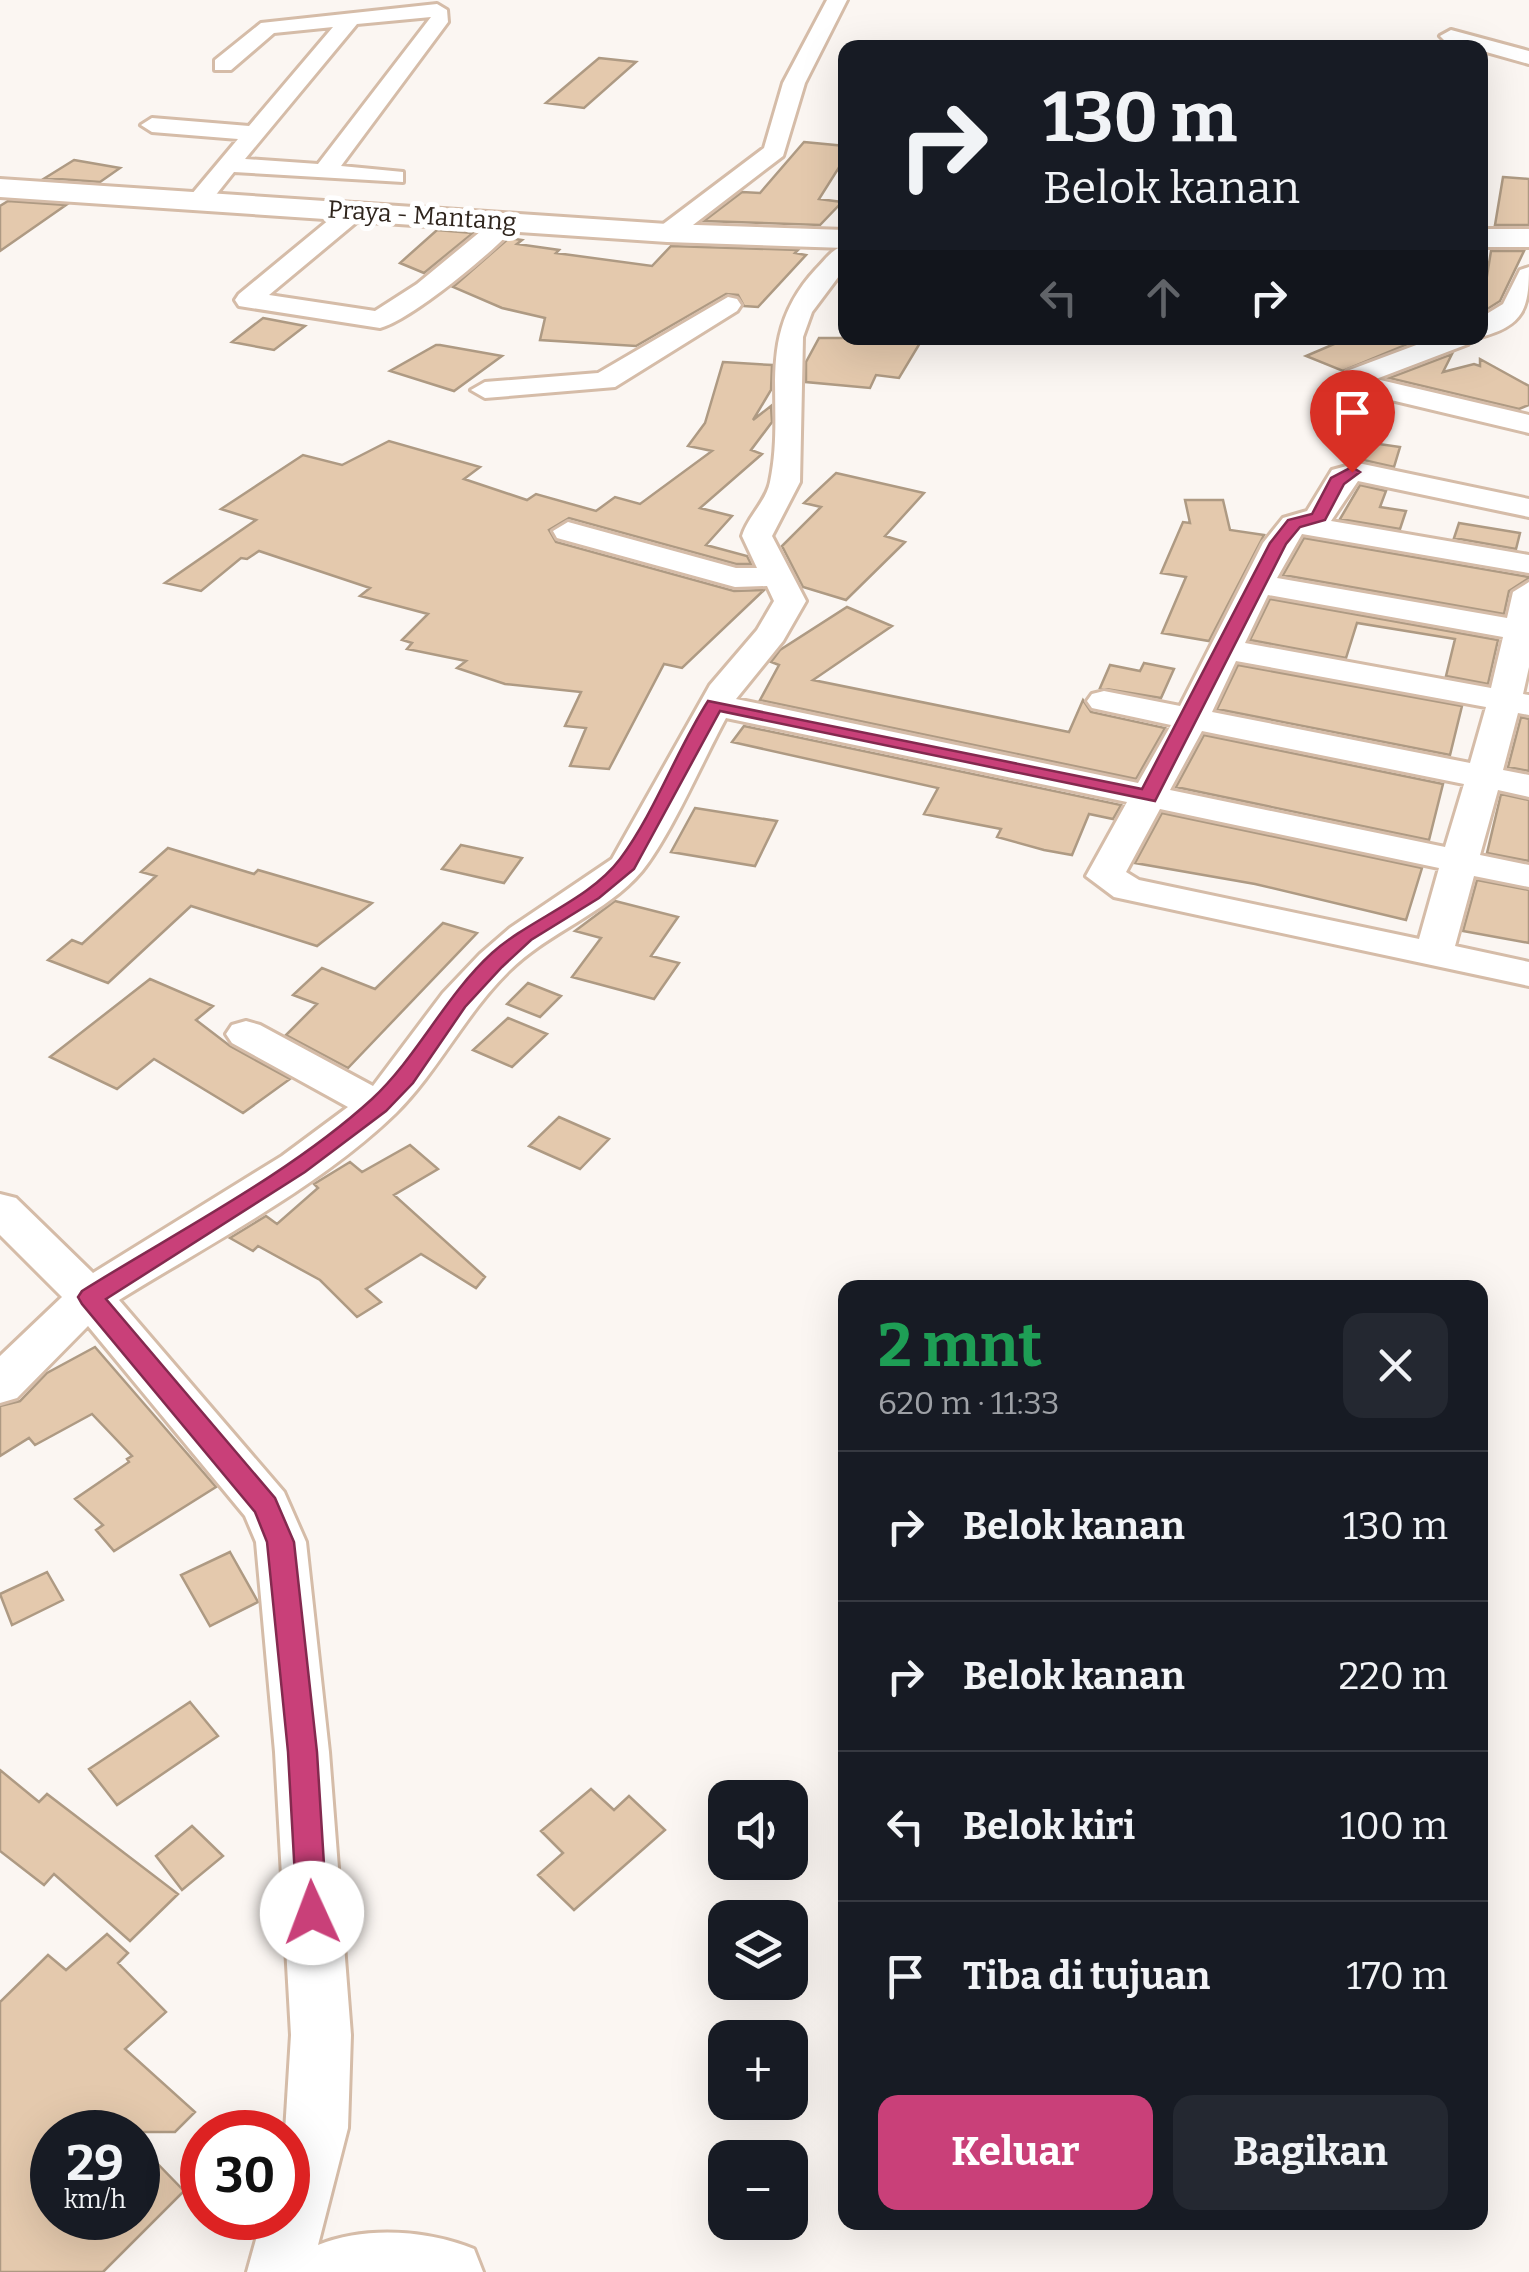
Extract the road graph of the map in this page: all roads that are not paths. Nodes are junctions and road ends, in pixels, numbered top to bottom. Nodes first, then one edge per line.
1 (837, 0) edge
2 (352, 17) junction
3 (1451, 36) dead end
4 (1465, 40) edge
5 (1488, 46) edge
6 (1529, 58) edge
7 (223, 65) dead end
8 (152, 125) dead end
9 (256, 133) junction
10 (229, 165) junction
11 (324, 172) junction
12 (394, 176) dead end
13 (0, 188) edge
14 (198, 201) junction
15 (356, 210) junction
16 (507, 222) junction
17 (668, 233) junction
18 (1488, 238) edge
19 (1529, 238) edge
20 (838, 239) edge
21 (838, 260) edge
22 (1529, 275) edge
23 (750, 320) junction
24 (1488, 323) edge
25 (1440, 345) edge
26 (485, 390) dead end
27 (1529, 424) edge
28 (1529, 508) edge
29 (1294, 524) junction
30 (568, 531) dead end
31 (1529, 564) edge
32 (780, 576) junction
33 (1258, 584) junction
34 (1529, 592) edge
35 (1524, 631) edge
36 (1224, 649) junction
37 (1104, 701) dead end
38 (1517, 703) edge
39 (715, 705) junction
40 (1191, 719) junction
41 (1482, 777) junction
42 (1529, 786) edge
43 (1148, 796) junction
44 (1459, 861) junction
45 (1529, 876) edge
46 (1434, 953) junction
47 (1529, 974) edge
48 (246, 1034) dead end
49 (378, 1106) junction
50 (0, 1209) edge
51 (90, 1297) junction
52 (0, 1384) edge
53 (279, 2272) edge
54 (331, 2272) edge
55 (451, 2272) edge

1 - 17 street
2 - 7 street
2 - 9 street
2 - 11 street
3 - 4 street
5 - 6 street
8 - 9 street
9 - 10 street
10 - 11 street
10 - 14 street
11 - 12 street
13 - 14 main road, Praya - Mantang
14 - 15 main road, Praya - Mantang
15 - 16 main road, Praya - Mantang
15 - 16 street
16 - 17 main road, Praya - Mantang
17 - 20 main road, Praya - Mantang
18 - 19 main road
21 - 23 street
22 - 24 street
23 - 26 street
23 - 32 street
25 - 27 street
28 - 29 street
29 - 31 street
29 - 33 street
30 - 32 street
32 - 39 street
33 - 35 street
33 - 36 street
34 - 35 street
35 - 38 street
36 - 38 street
36 - 40 street
37 - 40 street
38 - 41 street
39 - 43 street
39 - 49 street
40 - 41 street
40 - 43 street
41 - 42 street
41 - 44 street
43 - 44 street
43 - 46 street
44 - 45 street
44 - 46 street
46 - 47 street
48 - 49 street
49 - 51 street
50 - 51 street
51 - 52 street
51 - 53 street
54 - 55 street

